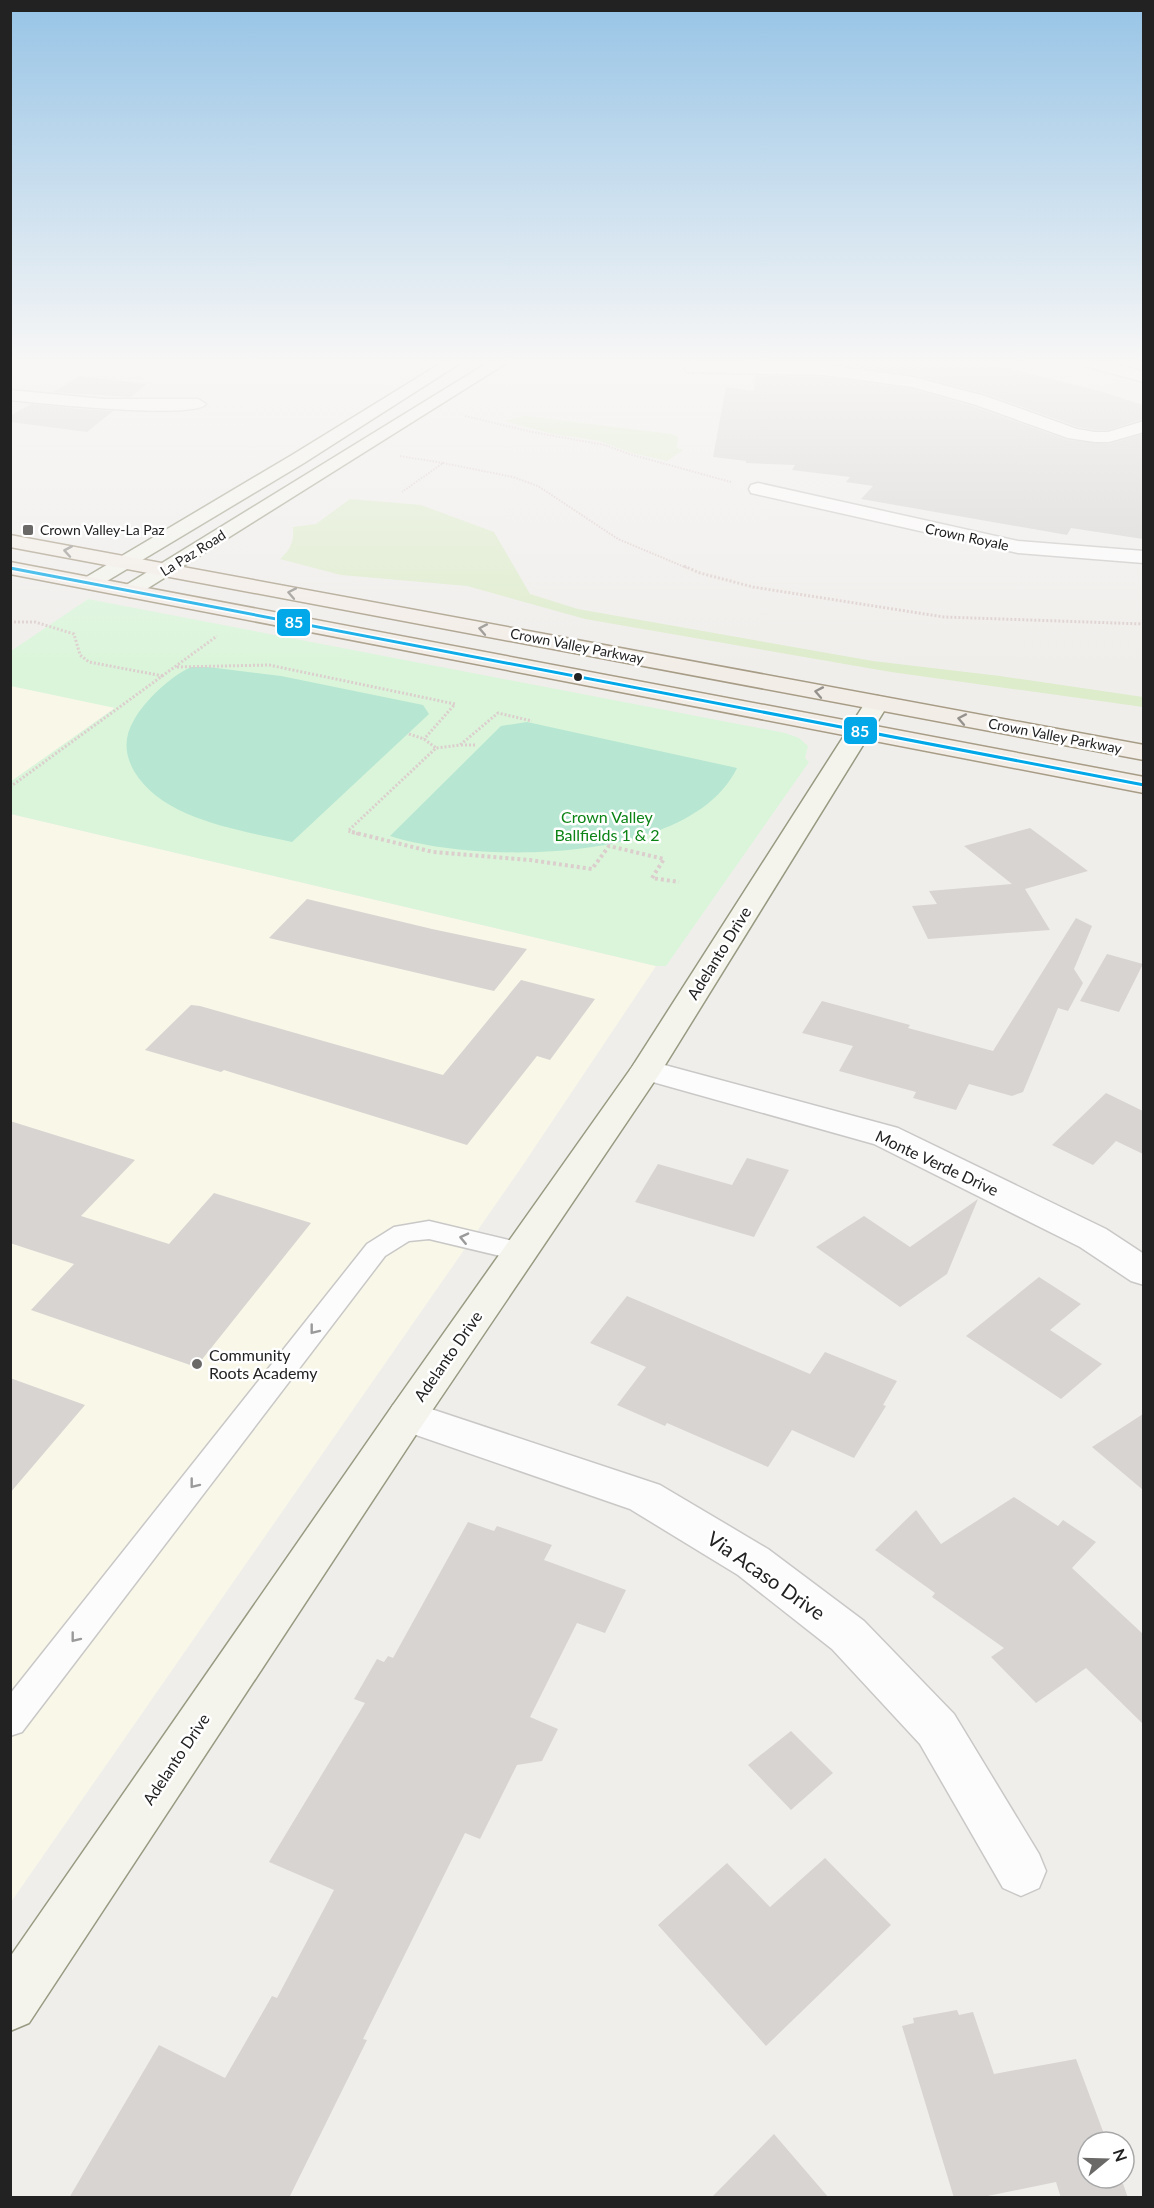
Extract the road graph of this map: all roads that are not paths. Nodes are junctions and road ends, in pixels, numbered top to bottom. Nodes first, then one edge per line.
1 (284, 465) edge
2 (334, 465) edge
3 (758, 489) road end
4 (10, 541) edge
5 (1143, 557) edge
6 (126, 561) junction
7 (10, 568) edge
8 (167, 569) junction
9 (90, 583) junction
10 (130, 591) junction
11 (877, 702) junction
12 (859, 731) junction
13 (1143, 753) edge
14 (1143, 785) edge
15 (646, 1071) junction
16 (521, 1252) junction
17 (1143, 1272) edge
18 (407, 1416) junction
19 (10, 1721) edge
20 (1021, 1871) dead end
21 (10, 2004) edge

1 - 6 main road, La Paz Road
2 - 8 main road, La Paz Road
3 - 5 street, Crown Royale
6 -> 4 main road, Crown Valley Parkway
6 - 8 main road, Crown Valley Parkway
6 - 9 main road, La Paz Road
7 - 9 main road, Crown Valley Parkway
8 - 10 main road, La Paz Road
11 -> 8 main road, Crown Valley Parkway
9 - 10 main road, Crown Valley Parkway
10 - 12 main road, Crown Valley Parkway
11 - 12 main road, Adelanto Drive
13 -> 11 main road, Crown Valley Parkway
12 - 14 main road, Crown Valley Parkway
12 - 15 main road, Adelanto Drive
15 - 16 main road, Adelanto Drive
15 - 17 street, Monte Verde Drive
16 - 18 main road, Adelanto Drive
16 -> 19 lane
18 - 20 street, Via Acaso Drive
18 - 21 main road, Adelanto Drive

